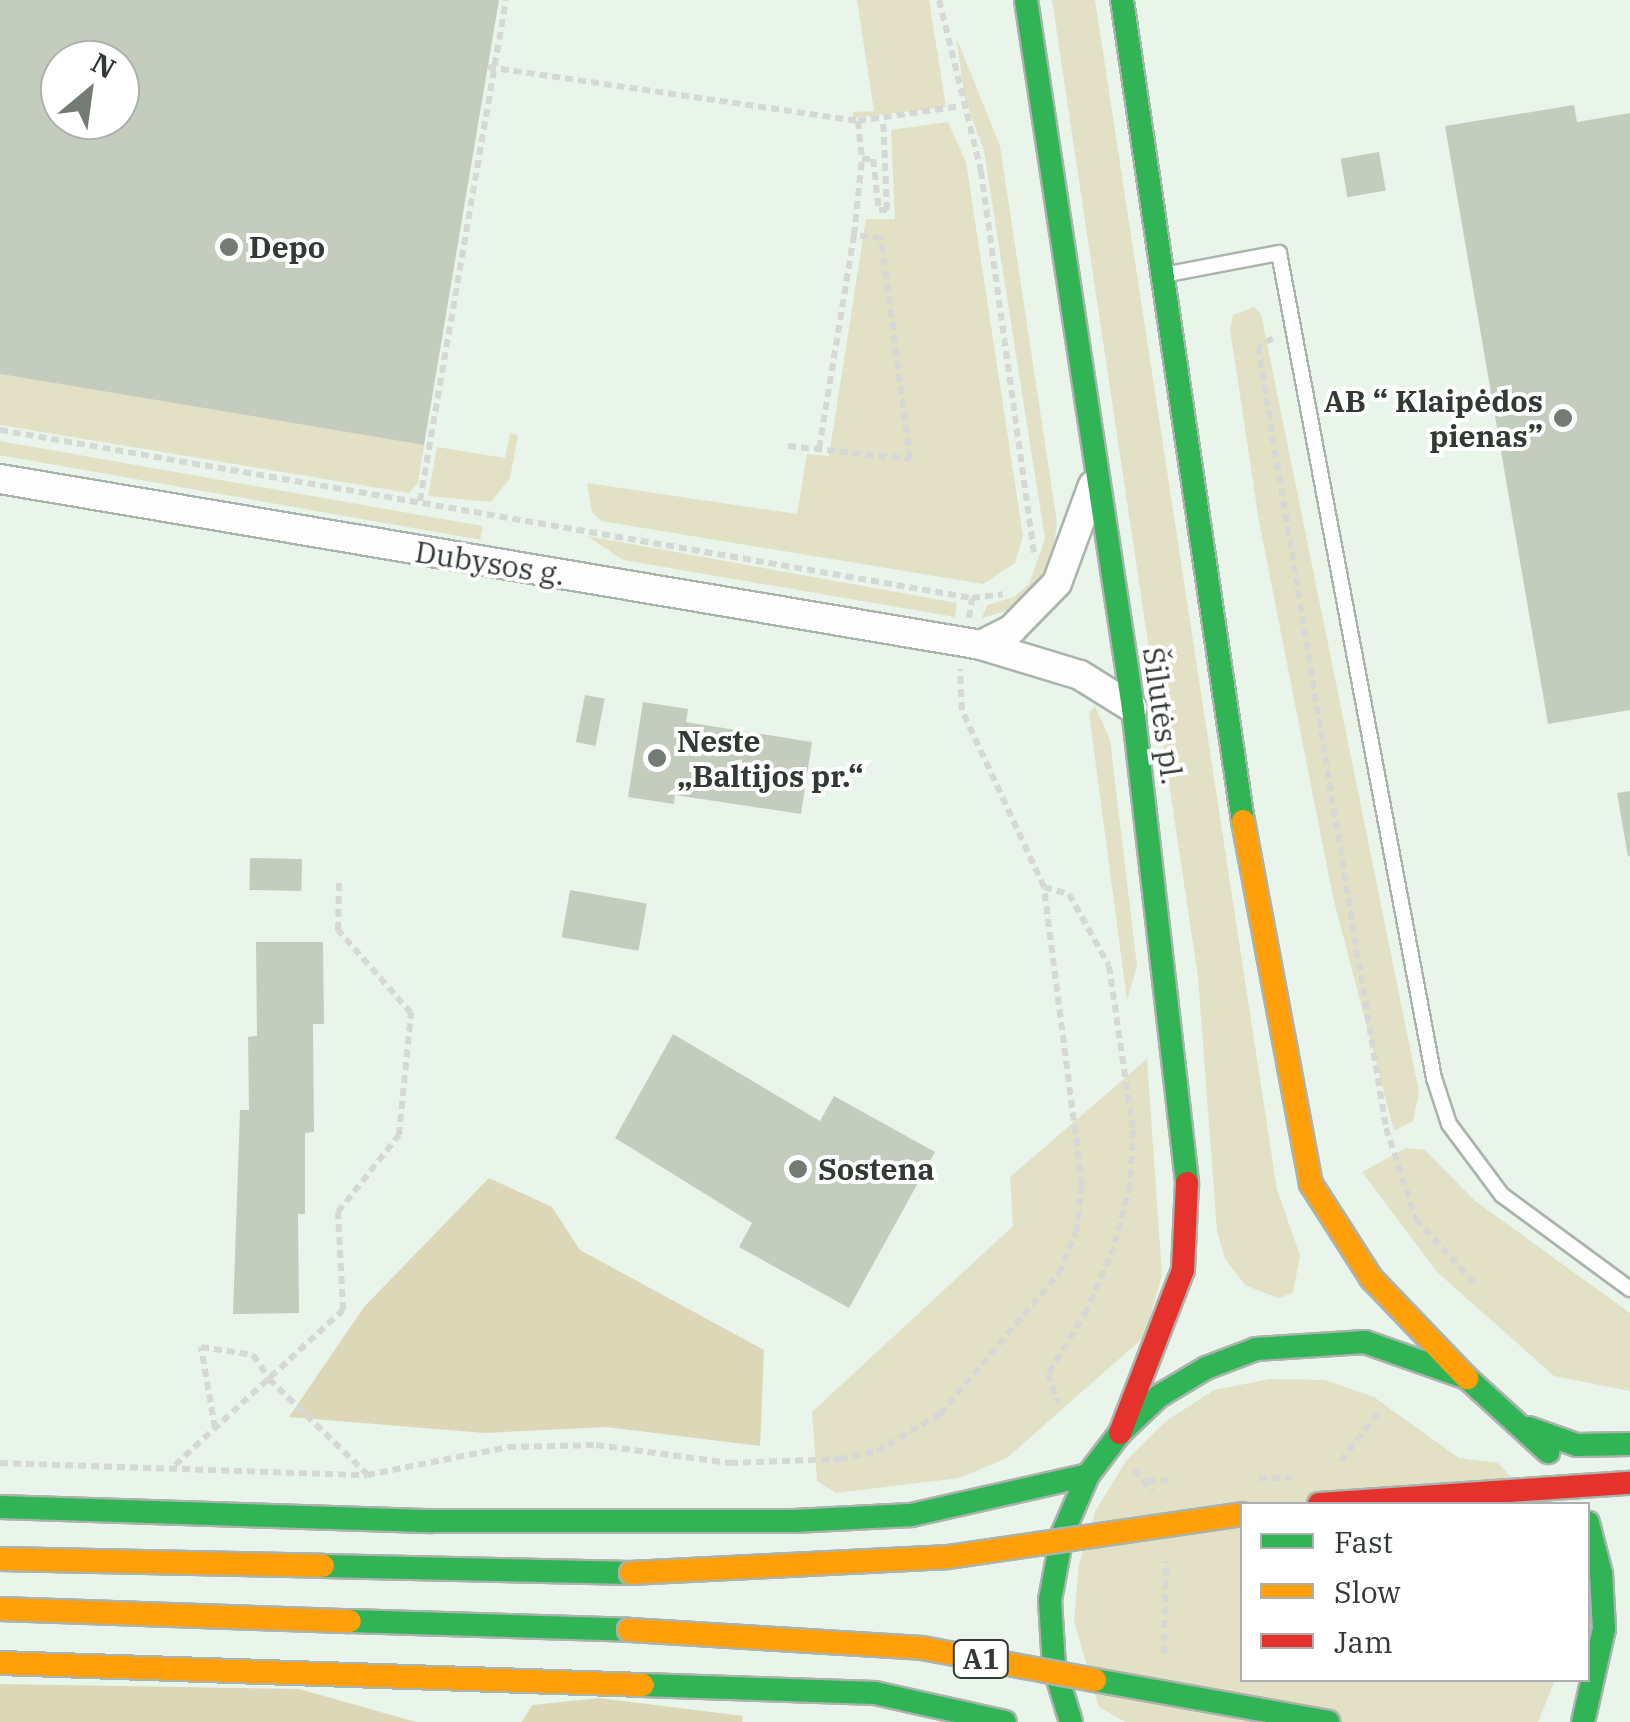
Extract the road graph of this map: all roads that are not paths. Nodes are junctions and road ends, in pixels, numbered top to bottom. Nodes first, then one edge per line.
1 (1026, 0) edge
2 (1122, 0) edge
3 (1163, 274) junction
4 (1097, 472) junction
5 (0, 479) edge
6 (973, 644) junction
7 (1132, 708) junction
8 (1630, 1290) edge
9 (1466, 1378) junction
10 (1529, 1428) junction
11 (1120, 1433) junction
12 (1630, 1444) edge
13 (1088, 1475) junction
14 (1630, 1483) edge
15 (1349, 1502) edge
16 (1578, 1502) edge
17 (0, 1507) edge
18 (1240, 1514) edge
19 (1590, 1532) edge
20 (0, 1558) edge
21 (0, 1610) edge
22 (0, 1663) edge
23 (1005, 1722) edge
24 (1071, 1722) edge
25 (1328, 1722) edge
26 (1582, 1722) edge

1 - 4 main road, Šilutės pl.
2 - 3 main road
3 - 8 lane
3 - 9 main road
4 - 6 street
4 - 7 main road, Šilutės pl.
5 - 6 street, Dubysos g.
6 - 7 street, Dubysos g.
7 - 11 main road, Šilutės pl.
9 - 10 main road
9 - 11 main road
10 - 12 main road
10 - 16 main road
11 - 13 main road
13 - 17 main road
13 - 24 main road
14 - 15 main road, bridge
18 - 20 main road, bridge
19 - 26 main road
21 - 25 main road, A1, bridge
22 - 23 main road

